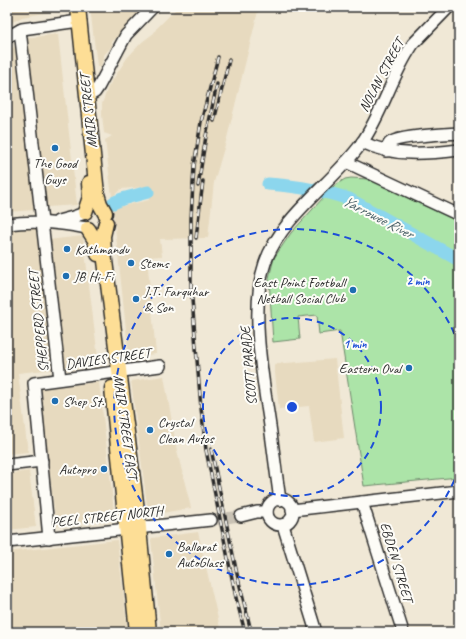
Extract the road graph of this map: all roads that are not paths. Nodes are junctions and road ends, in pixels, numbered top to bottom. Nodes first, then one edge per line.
1 (68, 7) edge
2 (153, 7) edge
3 (448, 8) edge
4 (459, 11) edge
5 (76, 16) edge
6 (20, 30) junction
7 (7, 37) edge
8 (86, 97) junction
9 (459, 133) edge
10 (362, 142) junction
11 (459, 150) edge
12 (386, 151) junction
13 (346, 162) junction
14 (85, 212) junction
15 (459, 215) edge
16 (106, 218) junction
17 (46, 222) junction
18 (7, 224) edge
19 (87, 229) junction
20 (160, 366) dead end
21 (114, 372) junction
22 (60, 380) junction
23 (42, 461) junction
24 (7, 465) edge
25 (459, 491) edge
26 (280, 500) junction
27 (362, 502) junction
28 (292, 510) junction
29 (267, 512) junction
30 (241, 516) tunnel mouth
31 (211, 520) tunnel mouth
32 (283, 525) junction
33 (133, 528) junction
34 (49, 538) junction
35 (7, 542) edge
36 (137, 632) edge
37 (149, 632) edge
38 (316, 632) edge
39 (403, 632) edge

1 - 5 main road, MAIR STREET
2 - 8 street
3 - 4 street
3 - 10 street, NOLAN STREET
5 - 6 street
5 - 8 main road, MAIR STREET
5 - 14 main road, MAIR STREET
6 - 7 street
6 - 17 street, SHEPPERD STREET
8 - 16 main road, MAIR STREET
9 - 12 street
10 - 12 street
10 - 13 street, NOLAN STREET
11 - 12 street
13 - 15 street
13 - 26 street, SCOTT PARADE
14 - 16 main road
14 - 17 street
14 - 19 main road
16 - 19 main road
16 - 21 main road, MAIR STREET EAST
17 - 18 street
17 - 19 street
17 - 22 street, SHEPPERD STREET
19 - 21 main road, MAIR STREET EAST
20 - 21 street, DAVIES STREET
21 - 22 street, DAVIES STREET
21 - 33 main road, MAIR STREET EAST
22 - 23 street, SHEPPERD STREET
23 - 24 street
23 - 34 street, SHEPPERD STREET
25 - 27 street
26 - 28 street
26 - 29 street
27 - 28 street
27 - 39 street, EBDEN STREET
28 - 32 street
29 - 30 street
29 - 32 street
31 - 33 street, PEEL STREET NORTH
32 - 38 street
33 - 34 street, PEEL STREET NORTH
33 - 36 main road, MAIR STREET EAST
33 - 37 main road, MAIR STREET EAST
34 - 35 street, PEEL STREET NORTH

